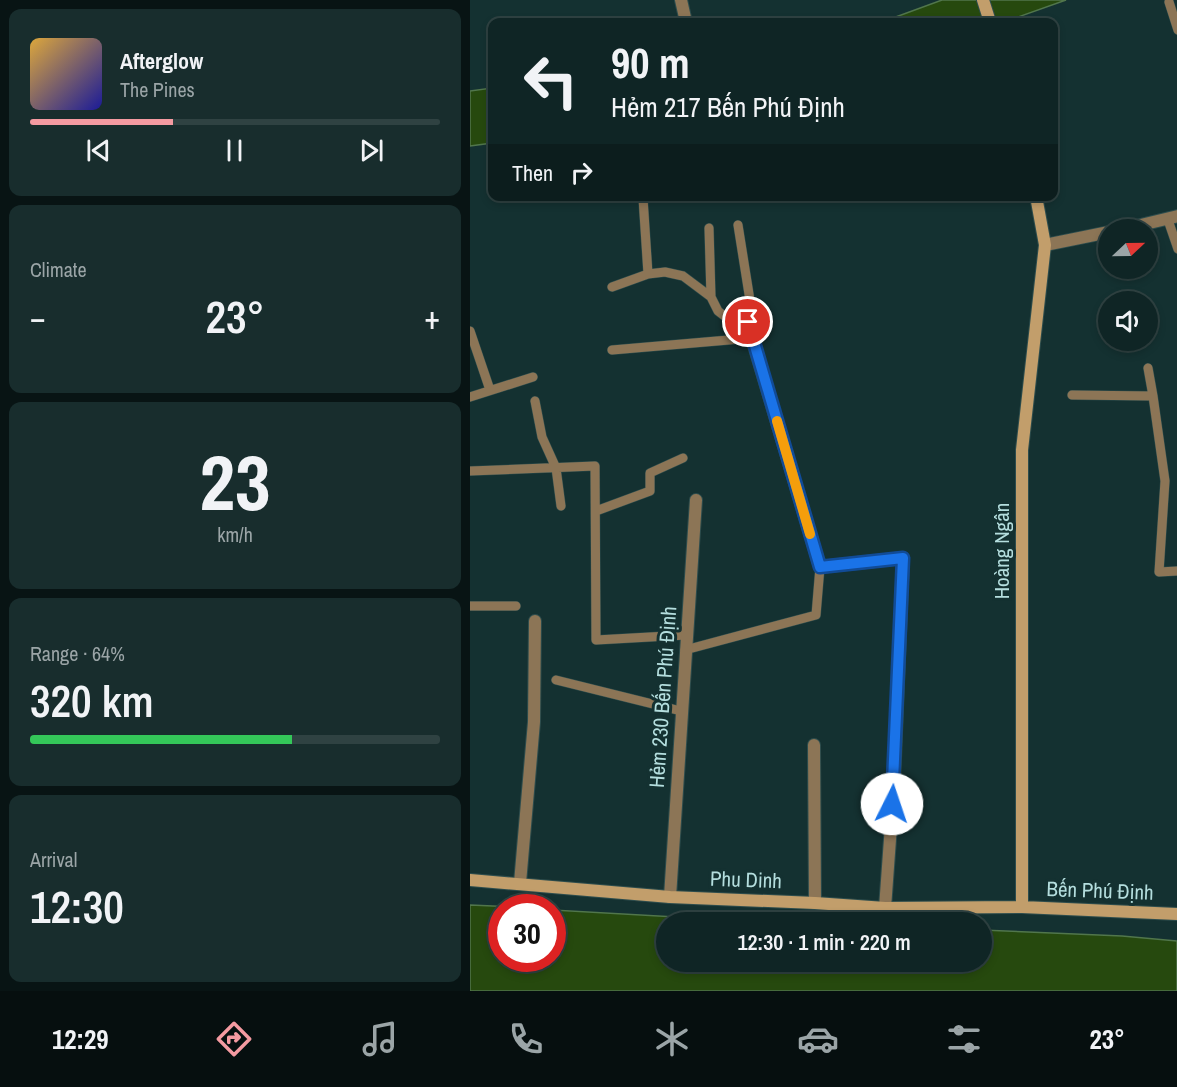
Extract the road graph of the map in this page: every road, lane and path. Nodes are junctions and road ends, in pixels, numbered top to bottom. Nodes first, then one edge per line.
1 (681, 0) edge
2 (983, 0) edge
3 (1169, 2) dead end
4 (685, 18) edge
5 (989, 18) edge
6 (1178, 30) edge
7 (643, 201) edge
8 (1037, 201) edge
9 (1173, 218) edge
10 (1158, 221) edge
11 (738, 225) dead end
12 (708, 228) dead end
13 (1098, 234) edge
14 (1045, 244) junction
15 (1178, 249) edge
16 (648, 274) junction
17 (612, 287) dead end
18 (711, 297) junction
19 (748, 322) junction
20 (470, 331) edge
21 (752, 338) junction
22 (612, 350) dead end
23 (1148, 368) dead end
24 (533, 377) dead end
25 (490, 390) junction
26 (1072, 395) dead end
27 (1153, 396) junction
28 (470, 397) edge
29 (535, 401) dead end
30 (683, 458) dead end
31 (556, 468) junction
32 (470, 471) edge
33 (696, 500) dead end
34 (561, 506) dead end
35 (596, 511) junction
36 (820, 567) junction
37 (1178, 571) edge
38 (470, 606) edge
39 (516, 606) dead end
40 (535, 621) dead end
41 (686, 635) junction
42 (685, 650) junction
43 (556, 680) dead end
44 (681, 711) junction
45 (814, 745) dead end
46 (470, 880) edge
47 (520, 884) junction
48 (670, 897) junction
49 (815, 903) junction
50 (1022, 907) junction
51 (885, 908) junction
52 (1178, 914) edge

1 - 4 street
2 - 5 street
3 - 6 lane
7 - 16 lane
8 - 14 street, Hoàng Ngân
9 - 10 street
9 - 15 lane
11 - 19 lane
12 - 18 lane
13 - 14 street
14 - 50 street, Hoàng Ngân
16 - 17 lane
16 - 18 lane
18 - 19 lane
19 - 21 street
20 - 25 lane
21 - 22 lane
21 - 36 street
23 - 27 lane
24 - 25 lane
25 - 28 lane
26 - 27 lane
27 - 37 lane
29 - 31 lane
30 - 35 lane
31 - 32 lane
31 - 34 lane
31 - 35 lane
33 - 41 street, Hẻm 230 Bến Phú Định
35 - 41 lane
36 - 42 lane
36 - 51 street
38 - 39 lane
40 - 47 street
41 - 42 street, Hẻm 230 Bến Phú Định
42 - 44 street, Hẻm 230 Bến Phú Định
43 - 44 lane
44 - 48 street, Hẻm 230 Bến Phú Định
45 - 49 street
46 - 47 street, Phu Dinh
47 - 48 street, Phu Dinh
48 - 49 street, Phu Dinh
49 - 51 street, Phu Dinh
50 - 51 street, Phu Dinh
50 - 52 street, Bến Phú Định

